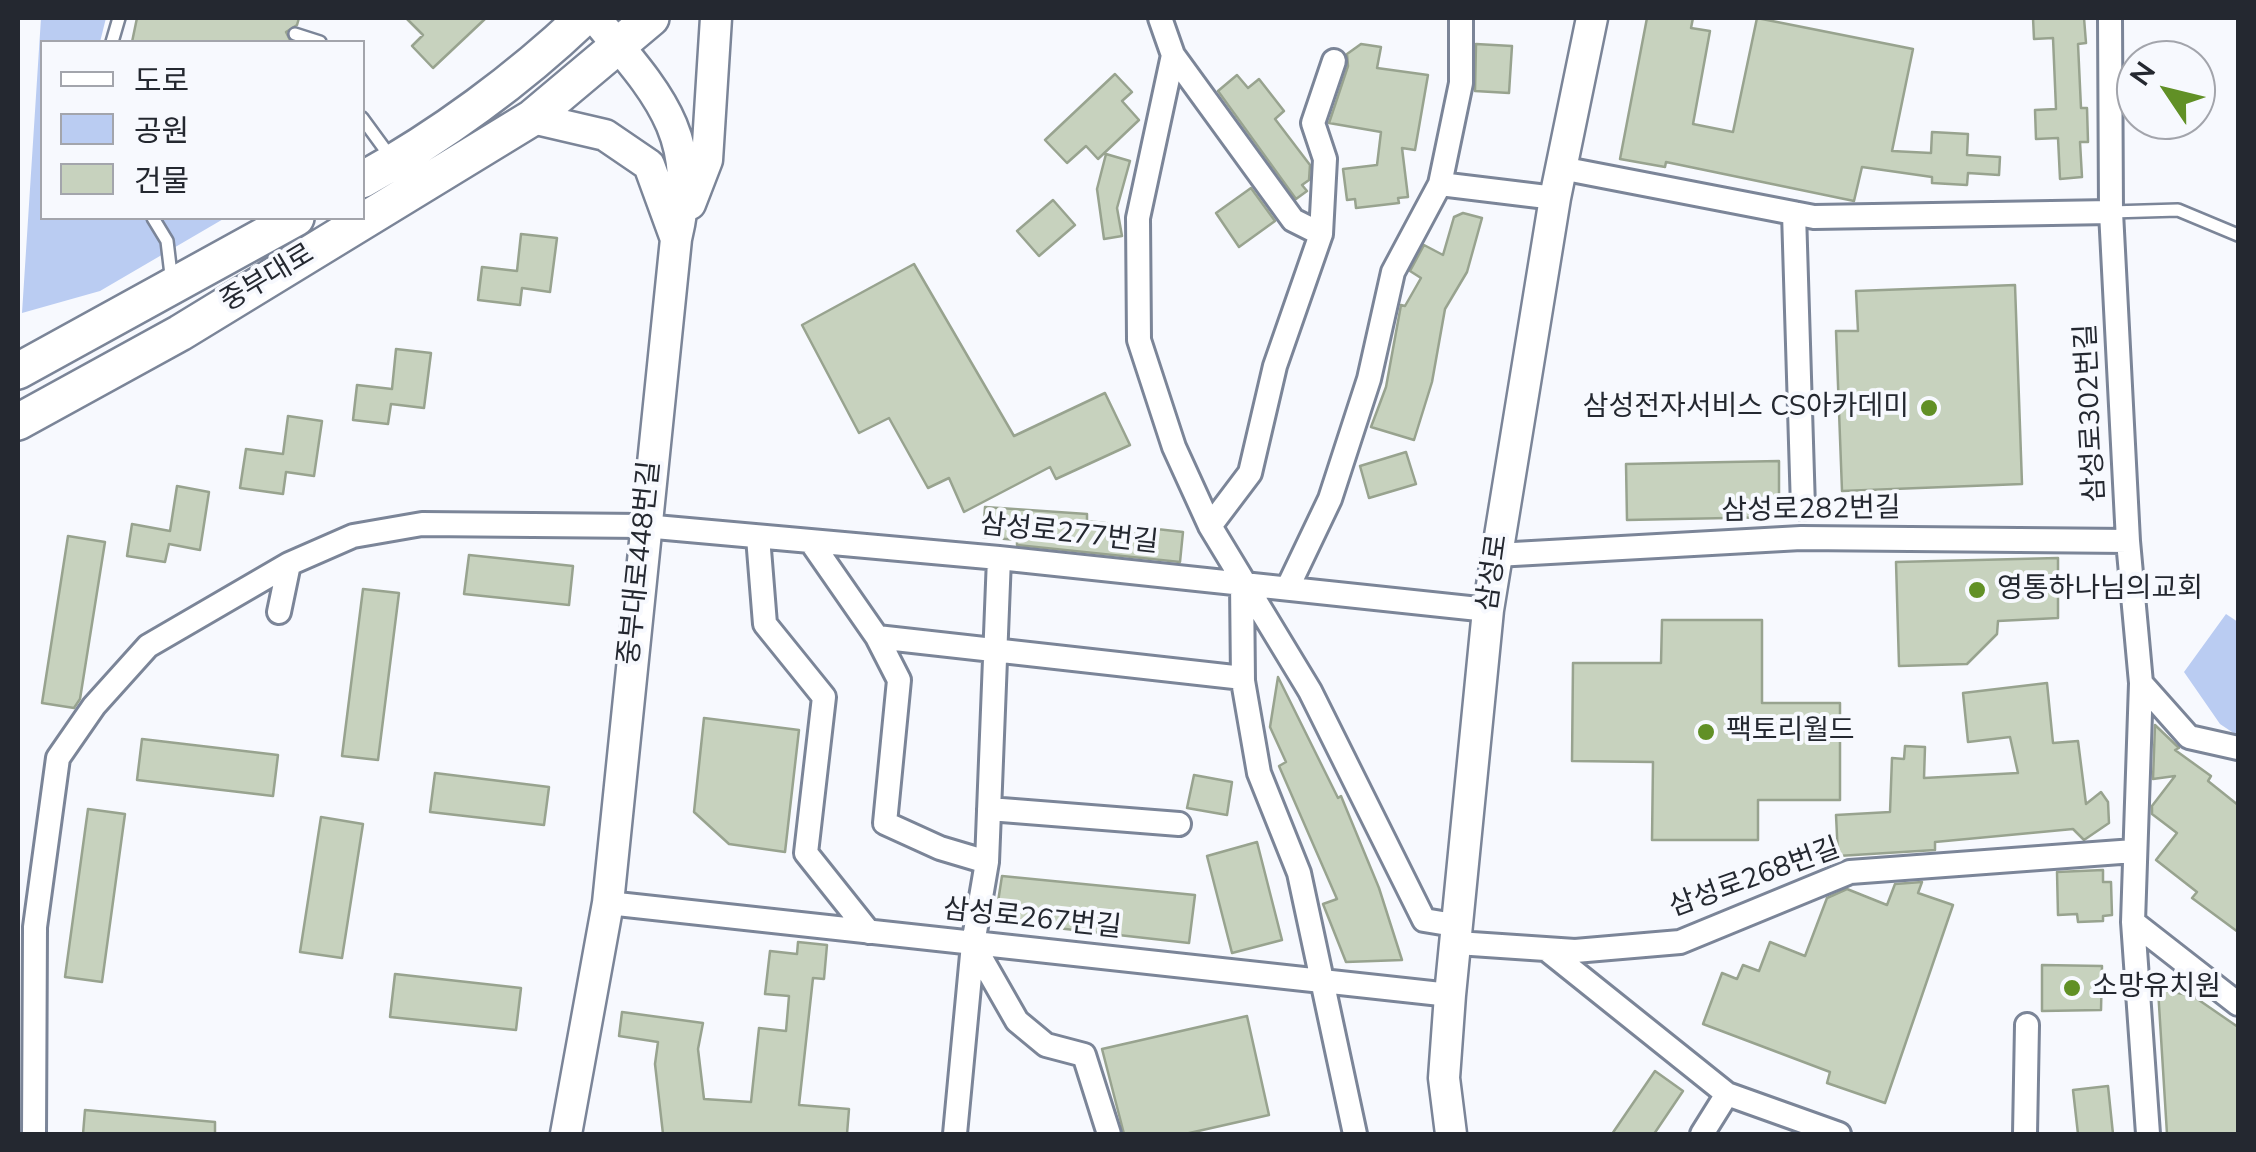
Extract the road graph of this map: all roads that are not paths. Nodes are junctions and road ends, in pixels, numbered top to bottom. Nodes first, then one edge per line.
1 (595, 18) edge
2 (651, 18) edge
3 (716, 18) edge
4 (1160, 18) edge
5 (1461, 18) edge
6 (1592, 18) edge
7 (2110, 18) edge
8 (570, 24) edge
9 (295, 34) dead end
10 (314, 40) edge
11 (619, 47) junction
12 (1173, 54) junction
13 (1334, 61) dead end
14 (532, 118) junction
15 (365, 122) edge
16 (395, 162) junction
17 (1561, 168) junction
18 (365, 178) edge
19 (1440, 184) junction
20 (1555, 198) junction
21 (2111, 212) junction
22 (1794, 213) junction
23 (155, 220) edge
24 (292, 220) edge
25 (1321, 234) junction
26 (2238, 235) edge
27 (676, 239) junction
28 (172, 287) junction
29 (21, 369) edge
30 (19, 421) edge
31 (1802, 508) dead end
32 (644, 526) junction
33 (1210, 526) junction
34 (758, 537) junction
35 (2128, 540) junction
36 (811, 542) junction
37 (1496, 555) junction
38 (1000, 558) junction
39 (289, 564) junction
40 (1242, 583) junction
41 (1288, 587) junction
42 (1488, 610) junction
43 (279, 612) dead end
44 (877, 636) junction
45 (998, 650) junction
46 (1243, 678) junction
47 (2142, 683) junction
48 (2238, 748) edge
49 (989, 809) junction
50 (1179, 824) dead end
51 (2134, 851) junction
52 (986, 862) junction
53 (608, 903) junction
54 (2132, 922) junction
55 (869, 932) junction
56 (1459, 934) junction
57 (974, 944) junction
58 (1546, 949) junction
59 (1324, 982) junction
60 (1450, 995) junction
61 (2238, 1004) edge
62 (2027, 1025) dead end
63 (1727, 1094) junction
64 (34, 1134) edge
65 (566, 1134) edge
66 (954, 1134) edge
67 (1110, 1134) edge
68 (1355, 1134) edge
69 (1450, 1134) edge
70 (1702, 1134) edge
71 (1839, 1134) edge
72 (2025, 1134) edge
73 (2148, 1134) edge

1 - 11 street, 중부대로448번길
2 - 11 main road, 중부대로
3 - 27 street
4 - 12 street
5 - 19 street
6 - 17 street, 삼성로
7 - 21 street, 삼성로302번길
8 - 16 main road
9 - 10 lane
11 - 14 main road, 중부대로
11 - 27 street, 중부대로448번길
12 - 25 street
12 - 33 street
13 - 25 street
14 - 27 street
14 - 30 main road, 중부대로
15 - 16 lane
16 - 18 main road
17 - 20 street, 삼성로
17 - 22 street
19 - 20 street
19 - 41 street
20 - 37 street, 삼성로
21 - 22 street
21 - 26 lane
21 - 35 street, 삼성로302번길
22 - 31 street
23 - 28 lane
24 - 28 main road, 중부대로
25 - 33 street
27 - 32 street, 중부대로448번길
28 - 29 main road, 중부대로
32 - 34 street, 삼성로277번길
32 - 39 street, 삼성로277번길
32 - 53 street, 중부대로448번길
33 - 40 street
34 - 36 street, 삼성로277번길
34 - 55 street
35 - 37 street, 삼성로282번길
35 - 47 street, 삼성로302번길
36 - 38 street, 삼성로277번길
36 - 44 street
37 - 42 street, 삼성로
38 - 40 street, 삼성로277번길
38 - 45 street
39 - 43 street
39 - 64 street, 삼성로277번길
40 - 41 street, 삼성로277번길
40 - 46 street
40 - 56 street, 삼성로268번길
41 - 42 street, 삼성로277번길
42 - 56 street, 삼성로
44 - 45 street
44 - 52 street
45 - 46 street
45 - 49 street
46 - 59 street
47 - 48 street
47 - 51 street, 삼성로302번길
49 - 50 street
49 - 52 street
51 - 54 street, 삼성로302번길
51 - 58 street, 삼성로268번길
52 - 57 street
53 - 55 street, 삼성로267번길
53 - 65 street, 중부대로448번길
54 - 61 street
54 - 73 street, 삼성로302번길
55 - 57 street, 삼성로267번길
56 - 58 street, 삼성로268번길
56 - 60 street, 삼성로
57 - 59 street, 삼성로267번길
57 - 66 street
57 - 67 street
58 - 63 street
59 - 60 street, 삼성로267번길
59 - 68 street
60 - 69 street, 삼성로
62 - 72 street
63 - 70 street
63 - 71 street

